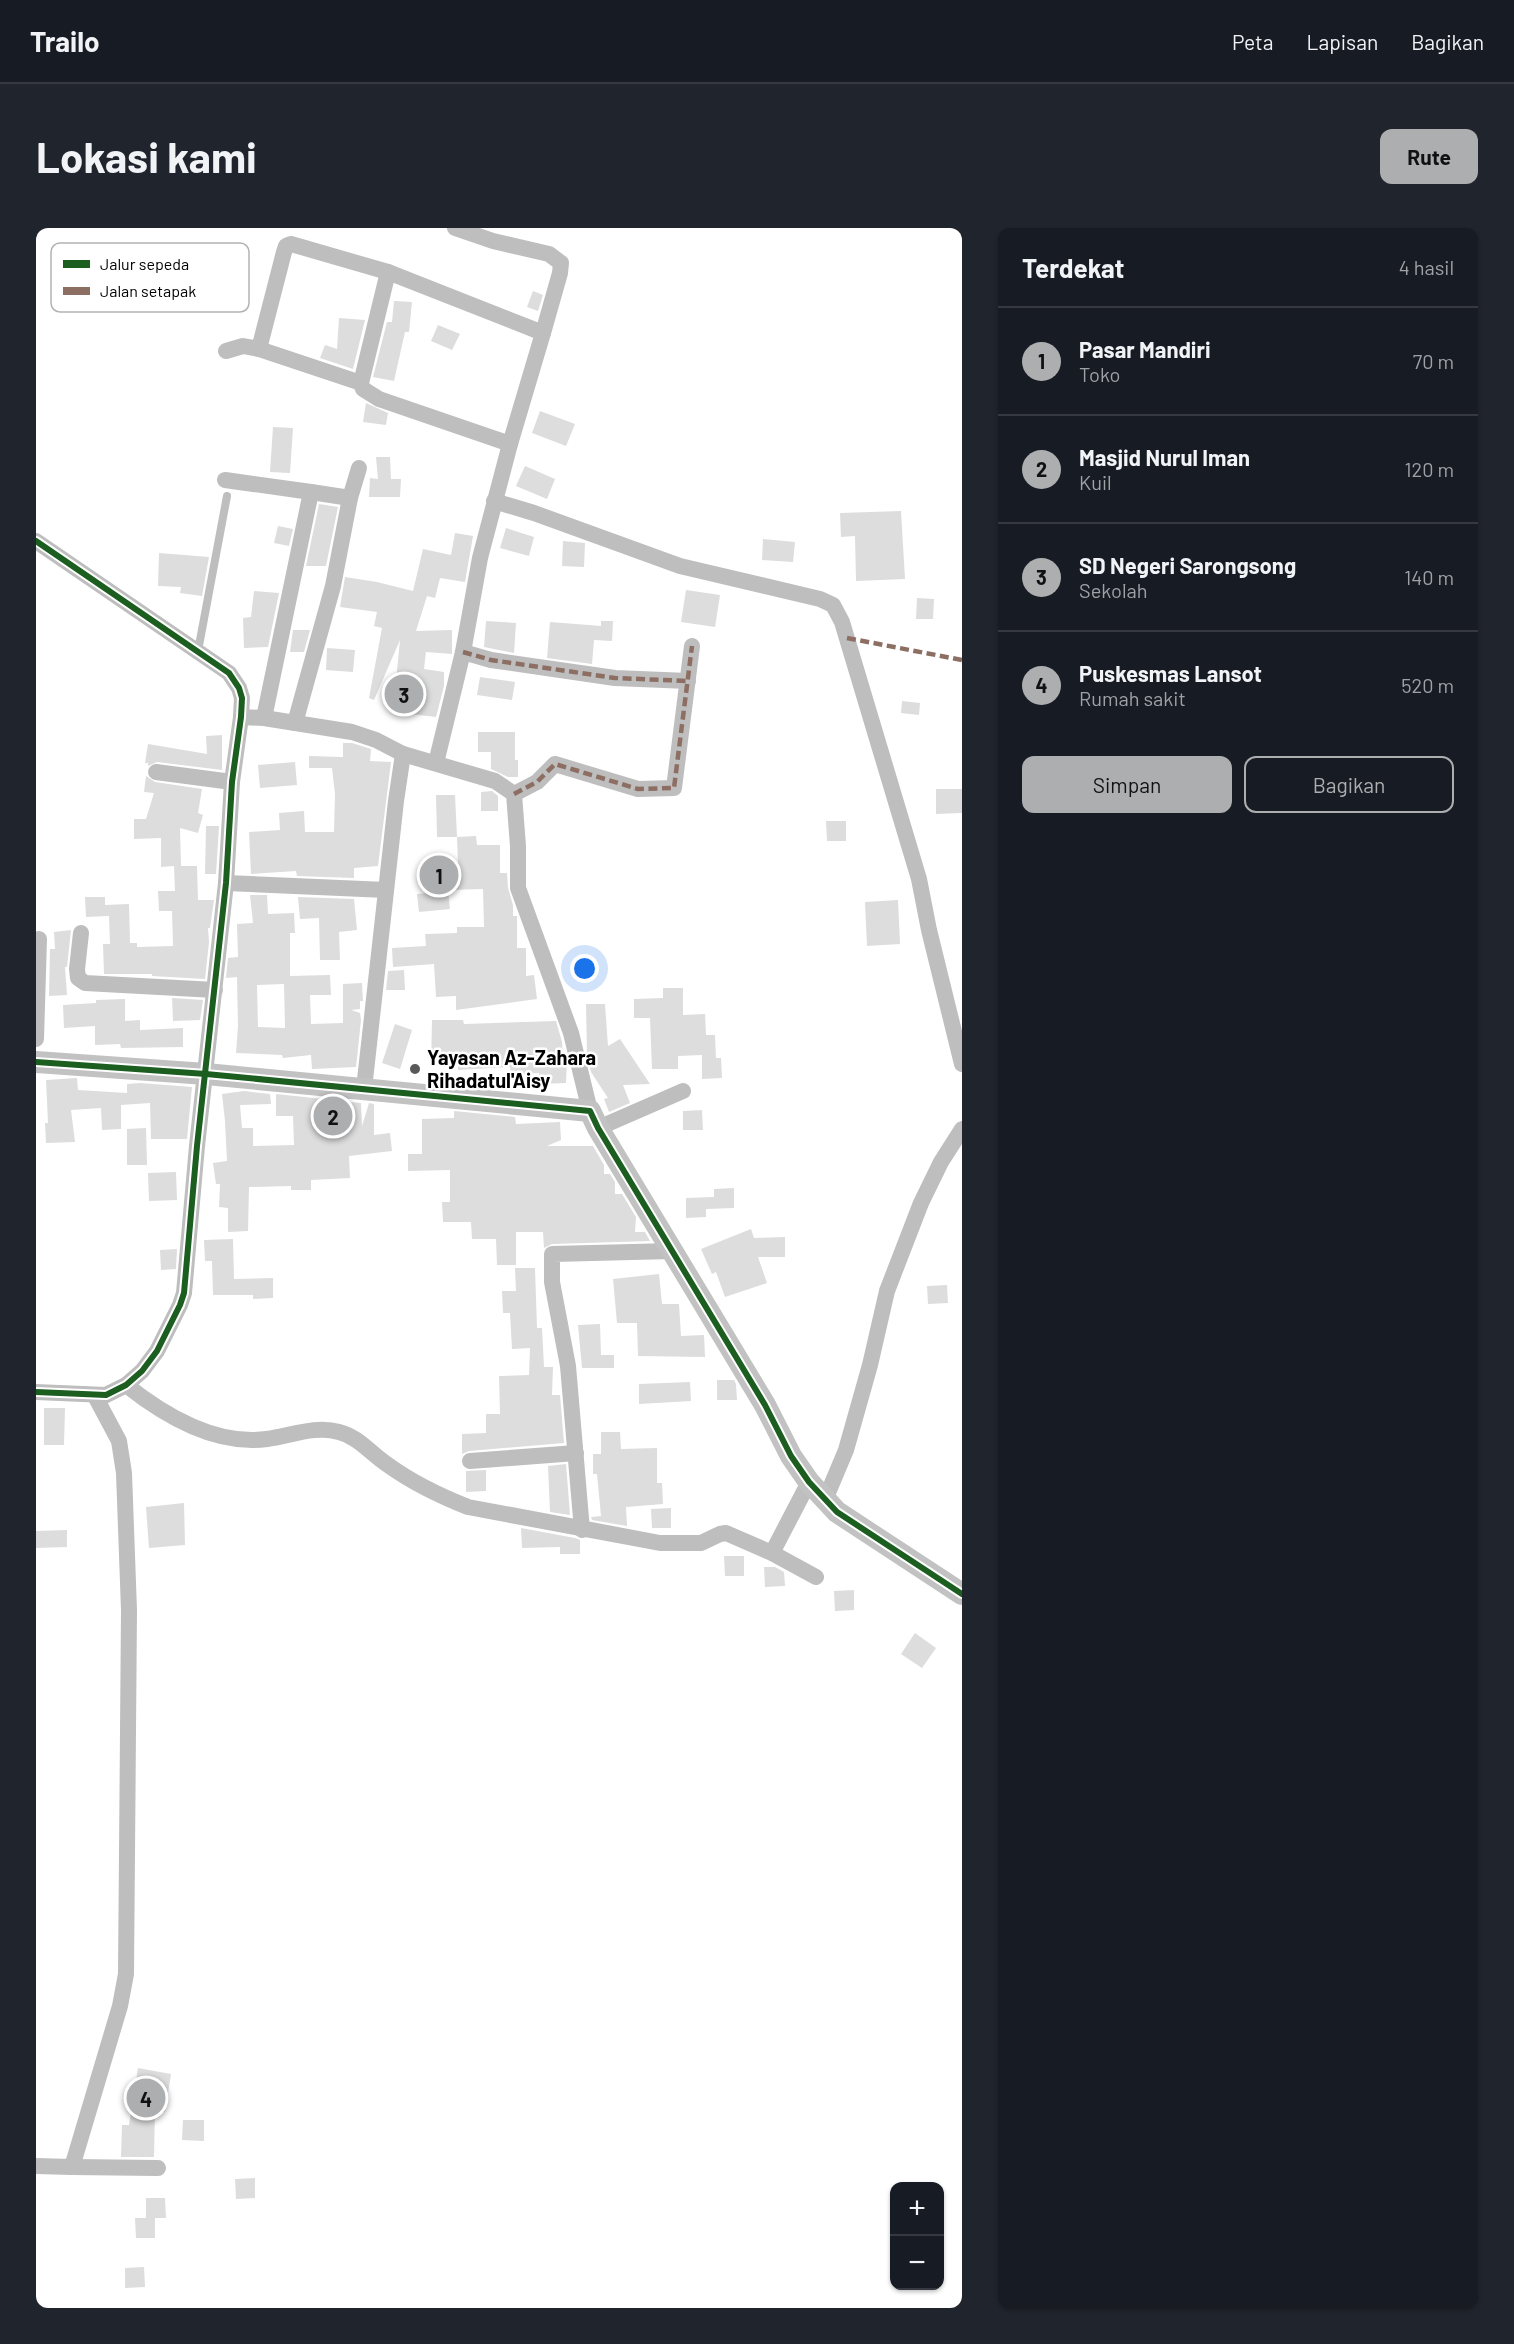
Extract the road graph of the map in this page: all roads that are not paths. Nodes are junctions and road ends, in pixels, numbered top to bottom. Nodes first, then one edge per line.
1 (454, 228) edge
2 (388, 272) junction
3 (543, 333) junction
4 (259, 349) junction
5 (226, 351) dead end
6 (361, 383) junction
7 (510, 444) junction
8 (359, 468) dead end
9 (226, 488) joint
10 (311, 492) junction
11 (350, 498) junction
12 (494, 501) junction
13 (36, 541) edge
14 (692, 646) dead end
15 (198, 651) junction
16 (463, 652) junction
17 (688, 681) junction
18 (241, 717) junction
19 (264, 718) junction
20 (295, 723) junction
21 (403, 754) junction
22 (436, 763) junction
23 (156, 772) dead end
24 (232, 782) junction
25 (514, 794) junction
26 (226, 883) junction
27 (386, 890) junction
28 (81, 933) dead end
29 (39, 939) dead end
30 (215, 990) junction
31 (36, 1039) edge
32 (36, 1062) edge
33 (962, 1064) edge
34 (206, 1074) junction
35 (364, 1089) junction
36 (683, 1091) dead end
37 (594, 1119) junction
38 (962, 1129) edge
39 (673, 1251) junction
40 (111, 1391) junction
41 (36, 1392) edge
42 (576, 1454) junction
43 (470, 1461) dead end
44 (809, 1482) junction
45 (825, 1500) junction
46 (582, 1530) junction
47 (772, 1553) junction
48 (816, 1576) dead end
49 (962, 1594) edge
50 (36, 2166) edge
51 (72, 2167) junction
52 (158, 2168) dead end

1 - 3 street
2 - 3 street
2 - 4 street
2 - 6 street
3 - 7 street
4 - 5 street
4 - 6 street
6 - 7 street
7 - 12 street
8 - 11 street
9 - 10 street
9 - 15 lane
10 - 11 street
10 - 19 street
11 - 20 street
12 - 16 street
12 - 33 street
13 - 15 street
14 - 17 street
15 - 18 street
16 - 17 street
16 - 22 street
17 - 25 street
18 - 19 street
18 - 24 street
19 - 20 street
20 - 21 street
21 - 22 street
21 - 27 street
22 - 25 street
23 - 24 street
24 - 26 street
25 - 37 street
26 - 27 street
26 - 30 street
27 - 35 street
28 - 30 street
29 - 31 street
30 - 34 street
32 - 34 street
34 - 35 street
34 - 40 street
35 - 37 street
36 - 37 street
37 - 39 street
38 - 45 street
39 - 42 street
39 - 44 street
40 - 41 street
40 - 46 street
40 - 51 street
42 - 43 street
42 - 46 street
44 - 45 street
44 - 47 street
45 - 49 street
46 - 47 street
47 - 48 street
50 - 51 street
51 - 52 street

